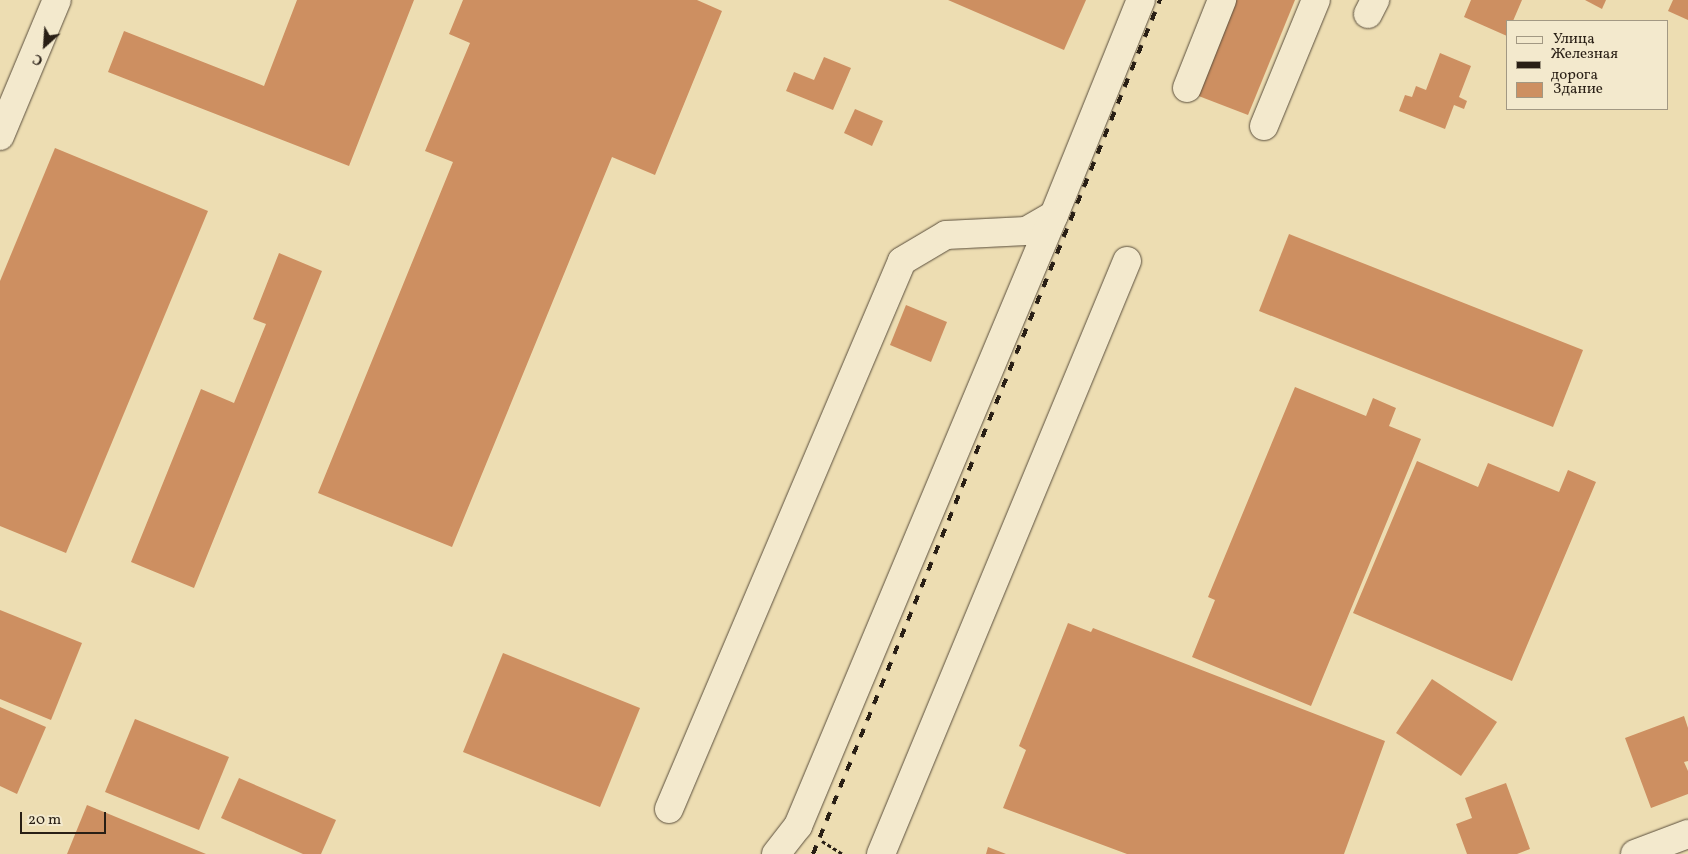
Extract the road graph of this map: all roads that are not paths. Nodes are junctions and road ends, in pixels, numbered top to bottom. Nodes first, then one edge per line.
1 (57, 0) edge
2 (1141, 0) edge
3 (1222, 0) edge
4 (1316, 0) edge
5 (1187, 88) dead end
6 (1264, 126) dead end
7 (0, 136) edge
8 (1054, 215) junction
9 (1127, 261) dead end
10 (669, 809) dead end
11 (1688, 834) edge
12 (776, 854) edge
13 (881, 854) edge
14 (1635, 854) edge

1 - 7 street
2 - 8 street
3 - 5 street
4 - 6 street
8 - 10 street
8 - 12 street
9 - 13 street
11 - 14 street

